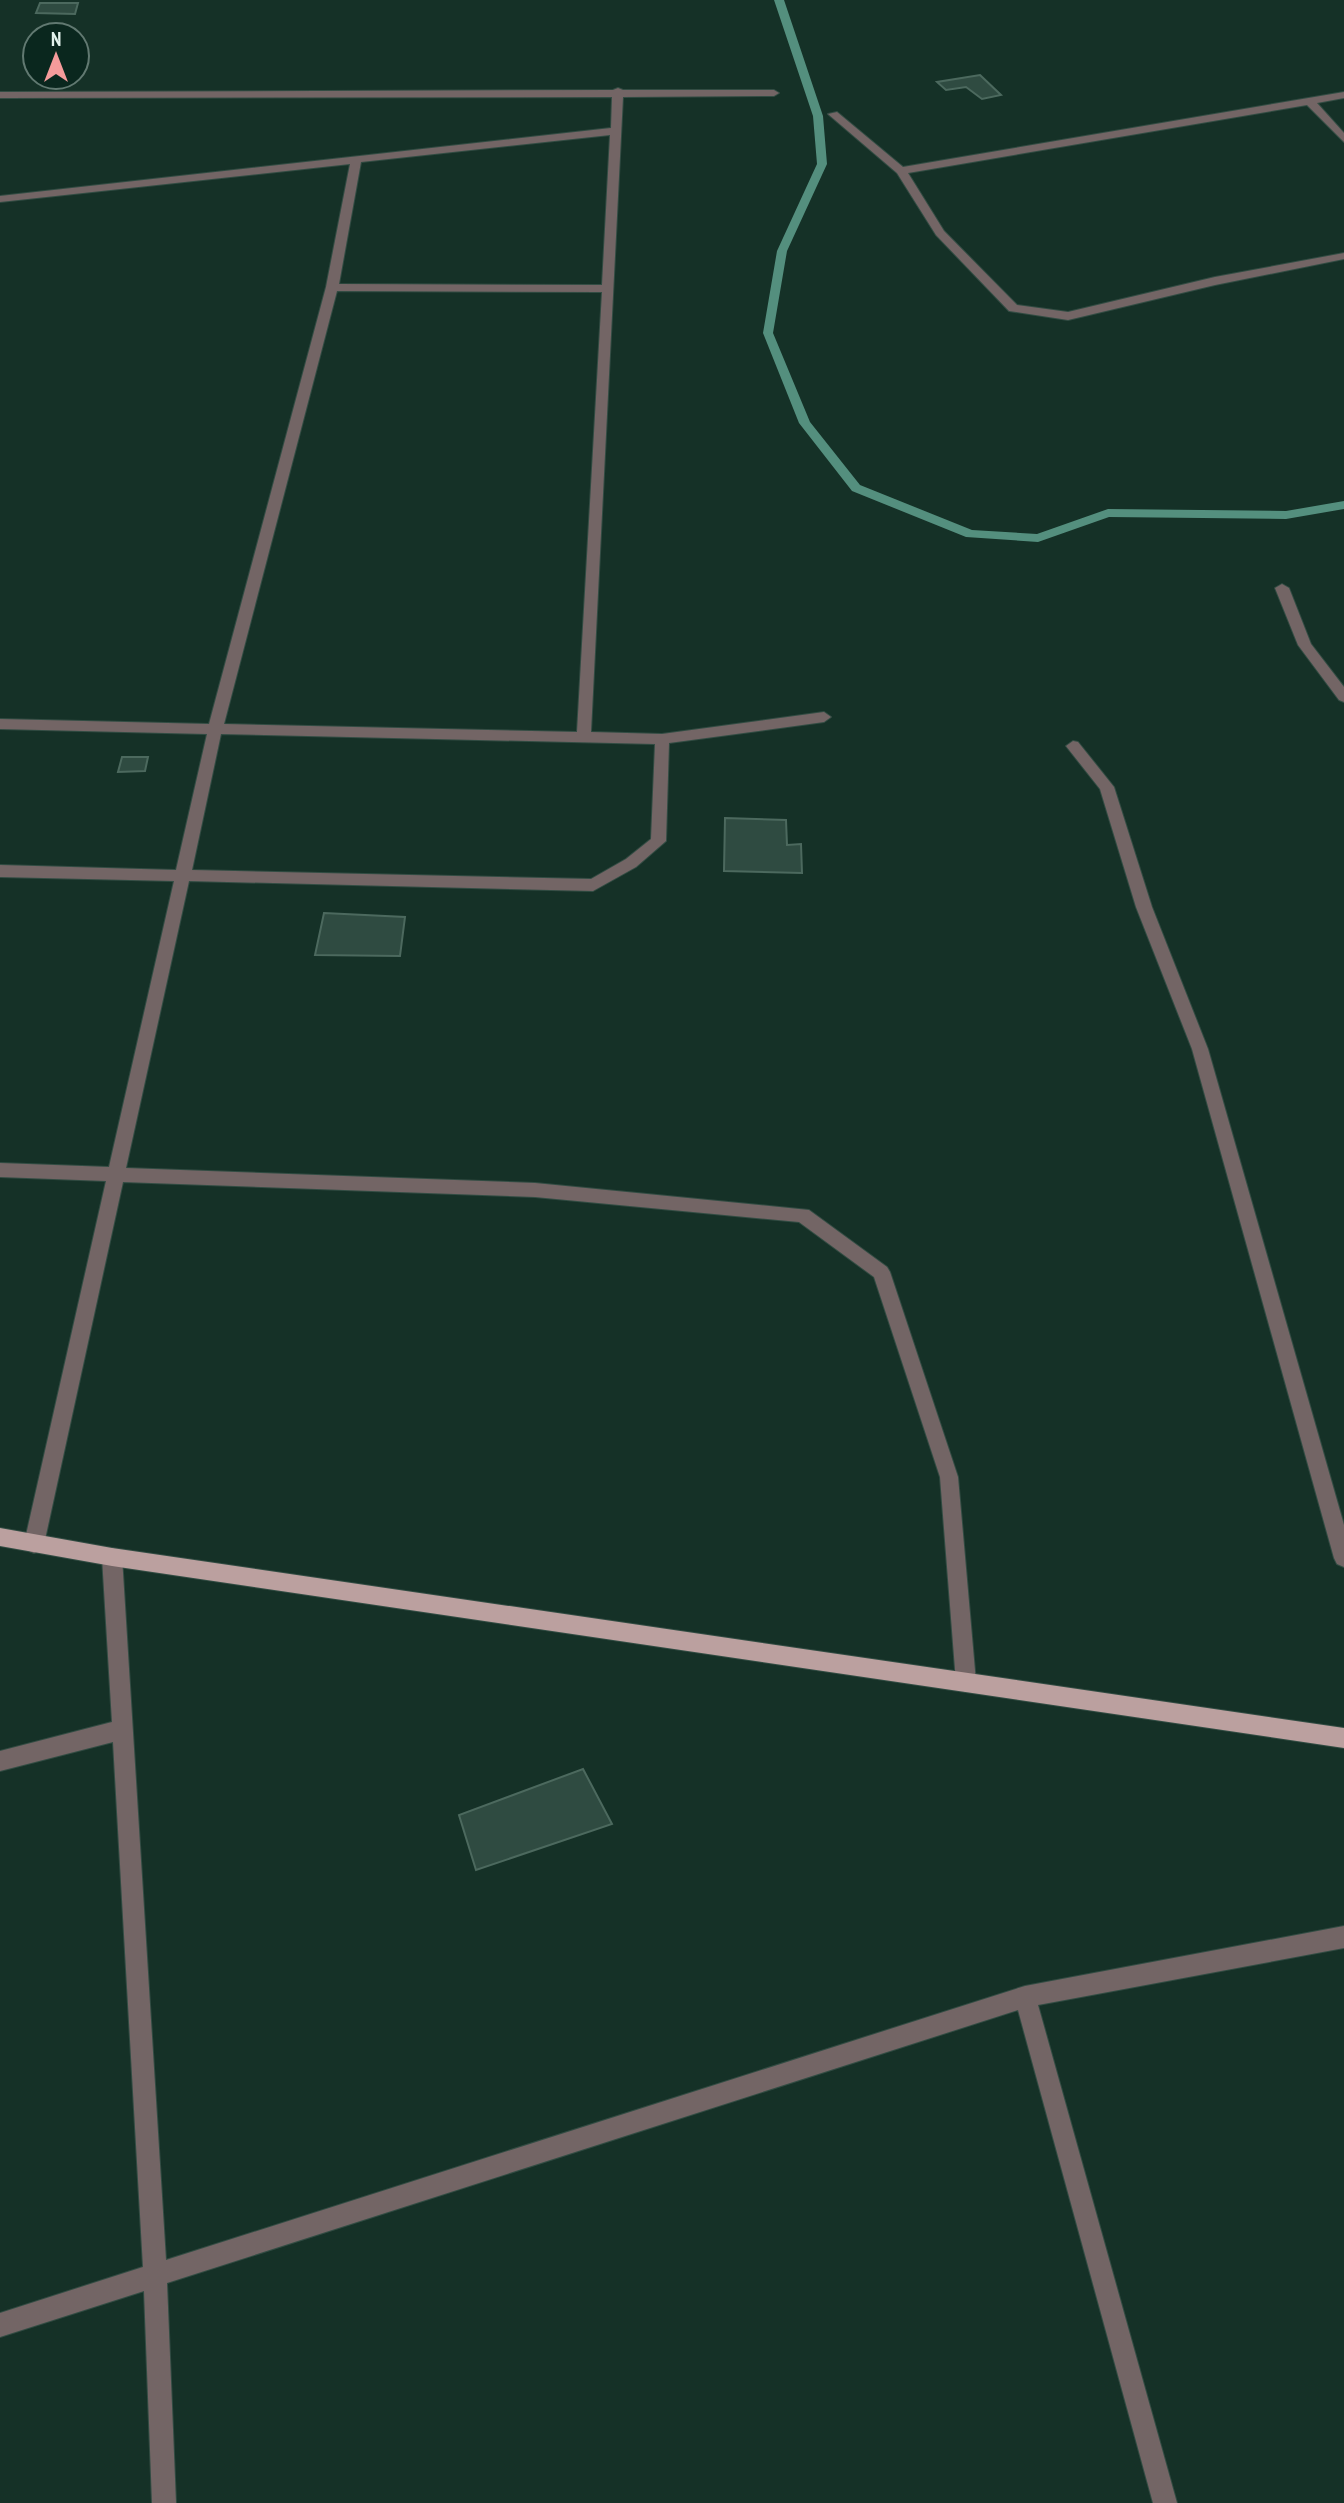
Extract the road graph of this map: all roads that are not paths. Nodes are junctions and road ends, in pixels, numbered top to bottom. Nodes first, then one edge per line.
1 (618, 91) junction
2 (774, 93) dead end
3 (0, 95) edge
4 (1344, 95) edge
5 (1308, 101) junction
6 (833, 114) dead end
7 (616, 131) junction
8 (1344, 139) edge
9 (356, 159) junction
10 (901, 171) junction
11 (0, 199) edge
12 (1344, 256) edge
13 (332, 287) junction
14 (608, 289) junction
15 (1282, 588) dead end
16 (1344, 697) edge
17 (824, 717) dead end
18 (0, 724) edge
19 (215, 730) junction
20 (584, 737) junction
21 (662, 739) junction
22 (1073, 746) dead end
23 (0, 871) edge
24 (183, 875) junction
25 (0, 1170) edge
26 (116, 1173) junction
27 (0, 1538) edge
28 (34, 1544) junction
29 (112, 1557) junction
30 (1344, 1558) edge
31 (966, 1682) junction
32 (122, 1729) junction
33 (1344, 1738) edge
34 (0, 1761) edge
35 (1344, 1937) edge
36 (1025, 1997) junction
37 (155, 2275) junction
38 (0, 2325) edge
39 (164, 2503) edge
40 (1165, 2503) edge

1 - 2 street
1 - 3 street
1 - 7 street
4 - 5 street
5 - 8 street
5 - 10 street
6 - 10 street
7 - 9 street
7 - 14 street
9 - 11 street
9 - 13 street
10 - 12 street
13 - 14 street
13 - 19 street
14 - 20 street
15 - 16 street
17 - 21 street
18 - 19 street
19 - 20 street
19 - 24 street
20 - 21 street
21 - 24 street
22 - 30 street
23 - 24 street
24 - 26 street
25 - 26 street
26 - 28 street
26 - 31 street
27 - 28 main road
28 - 29 main road
29 - 31 main road
29 - 32 street
31 - 33 main road
32 - 34 street
32 - 37 street
35 - 36 street
36 - 37 street
36 - 40 street
37 - 38 street
37 - 39 street

